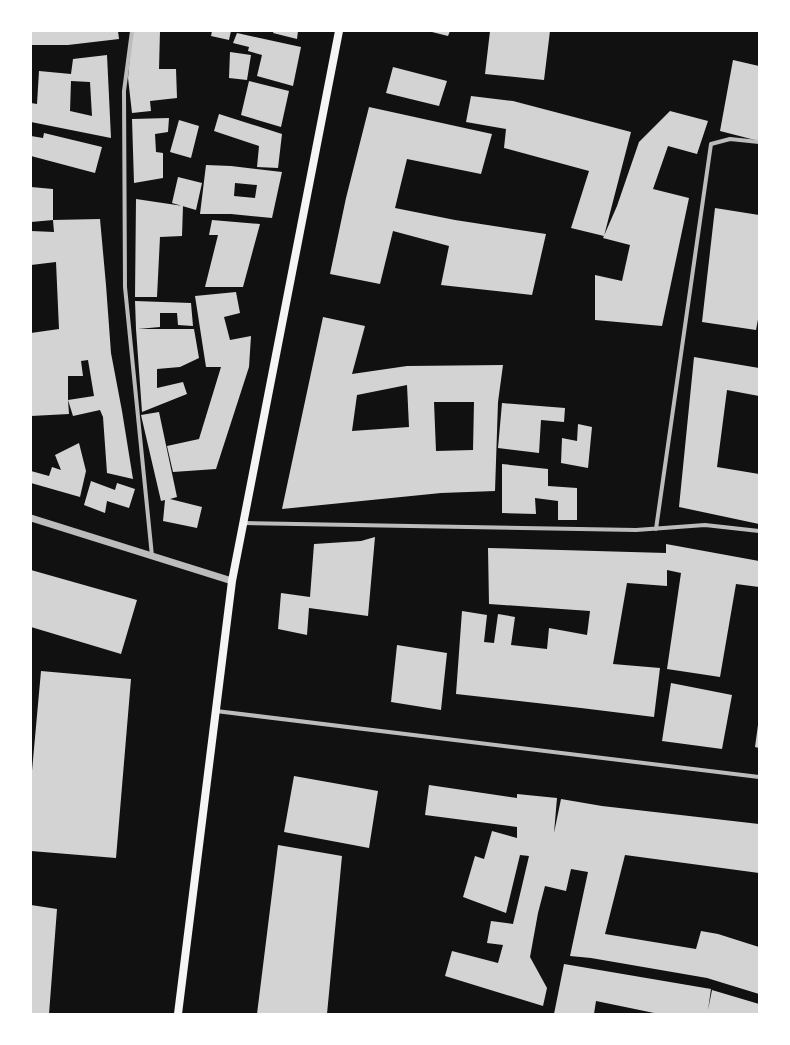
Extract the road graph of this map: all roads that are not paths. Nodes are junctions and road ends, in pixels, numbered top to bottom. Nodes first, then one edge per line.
1 (132, 31) edge
2 (339, 31) edge
3 (759, 142) edge
4 (31, 518) edge
5 (244, 523) junction
6 (656, 529) junction
7 (759, 531) edge
8 (152, 557) junction
9 (232, 581) junction
10 (216, 711) junction
11 (759, 777) edge
12 (178, 1014) edge

1 - 8 street
2 - 5 main road
3 - 6 street
4 - 8 street
5 - 6 street
5 - 9 main road
6 - 7 street
8 - 9 street
9 - 10 main road
10 - 11 street
10 - 12 main road

